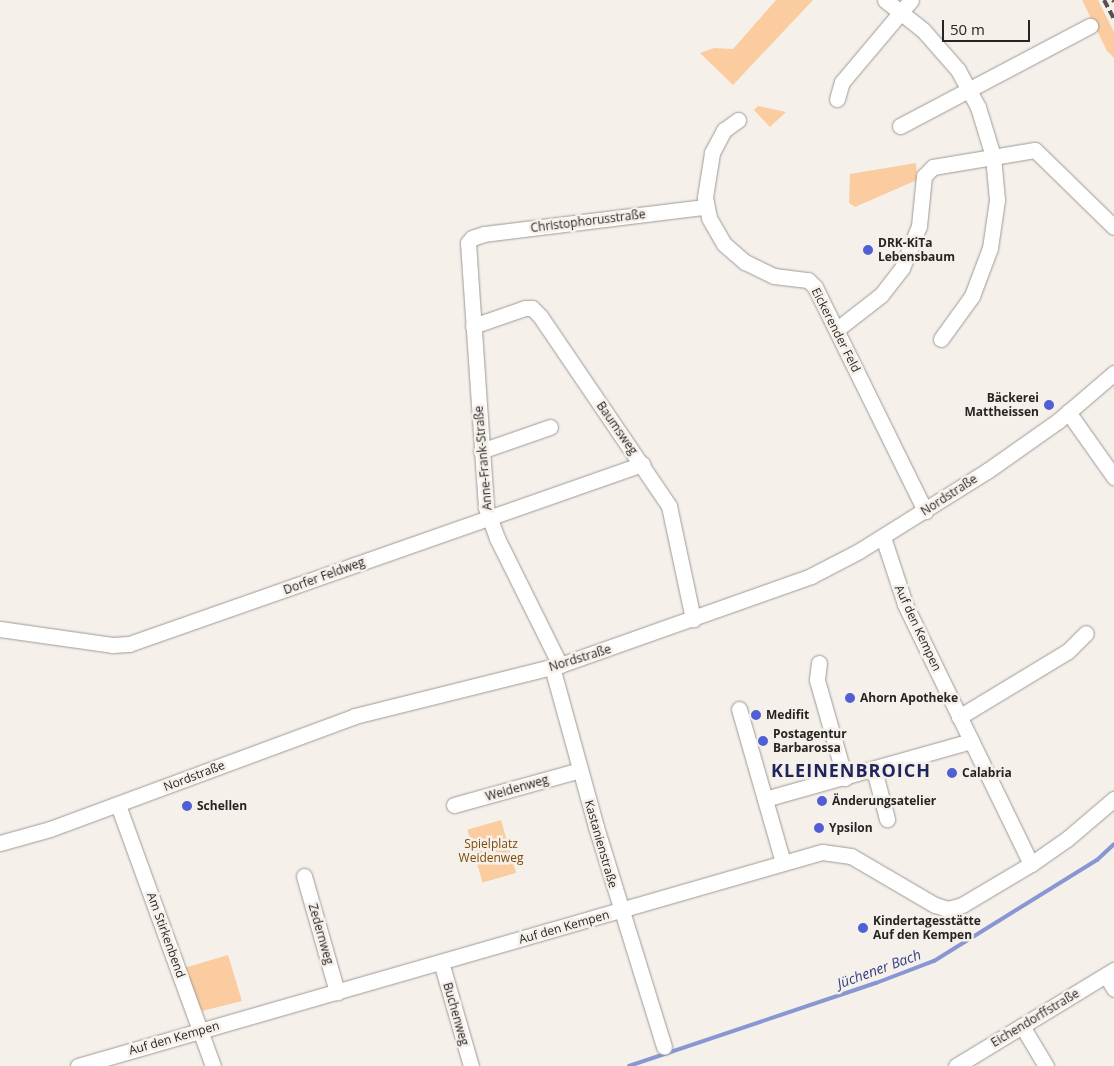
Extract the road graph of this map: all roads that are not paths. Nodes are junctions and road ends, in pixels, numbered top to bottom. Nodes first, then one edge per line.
1 (885, 0) edge
2 (911, 0) edge
3 (900, 13) junction
4 (1090, 26) dead end
5 (969, 89) junction
6 (837, 99) dead end
7 (738, 120) dead end
8 (900, 126) dead end
9 (993, 156) junction
10 (705, 207) junction
11 (1114, 227) edge
12 (472, 238) joint
13 (473, 326) junction
14 (836, 330) junction
15 (941, 339) dead end
16 (1114, 374) edge
17 (1068, 412) junction
18 (550, 427) dead end
19 (481, 451) junction
20 (642, 464) junction
21 (1114, 477) edge
22 (925, 511) junction
23 (488, 516) junction
24 (882, 537) junction
25 (693, 619) junction
26 (0, 629) edge
27 (1086, 633) dead end
28 (819, 663) dead end
29 (556, 666) junction
30 (739, 709) dead end
31 (959, 717) junction
32 (971, 741) junction
33 (580, 770) junction
34 (874, 770) junction
35 (845, 778) junction
36 (1114, 799) edge
37 (765, 800) junction
38 (118, 805) junction
39 (454, 805) dead end
40 (887, 819) dead end
41 (0, 842) edge
42 (783, 862) junction
43 (1031, 864) junction
44 (304, 876) dead end
45 (621, 910) junction
46 (441, 962) junction
47 (1110, 973) edge
48 (1114, 989) edge
49 (337, 992) junction
50 (1022, 1026) junction
51 (201, 1030) junction
52 (664, 1048) dead end
53 (78, 1066) edge
54 (213, 1066) edge
55 (471, 1066) edge
56 (956, 1066) edge
57 (1046, 1066) edge

1 - 3 street
2 - 3 street
3 - 5 street
3 - 6 street
4 - 5 street
5 - 8 street
5 - 9 street
7 - 10 street, Eickerender Feld
9 - 11 street
9 - 14 street
9 - 15 street
10 - 12 street, Christophorusstraße
10 - 14 street, Eickerender Feld
12 - 13 street, Anne-Frank-Straße
13 - 19 street, Anne-Frank-Straße
13 - 20 street, Baumsweg
14 - 22 street, Eickerender Feld
16 - 17 street, Nordstraße
17 - 21 street
17 - 22 street, Nordstraße
18 - 19 street
19 - 23 street, Anne-Frank-Straße
20 - 23 street, Dorfer Feldweg
20 - 25 street, Baumsweg
22 - 24 street, Nordstraße
23 - 26 street, Dorfer Feldweg
23 - 29 street, Anne-Frank-Straße
24 - 25 street, Nordstraße
24 - 31 street, Auf den Kempen
25 - 29 street, Nordstraße
27 - 31 street
28 - 35 street
29 - 33 street, Kastanienstraße
29 - 38 street, Nordstraße
30 - 37 street
31 - 32 street, Auf den Kempen
32 - 34 street
32 - 43 street, Auf den Kempen
33 - 39 street, Weidenweg
33 - 45 street, Kastanienstraße
34 - 35 street
34 - 40 street
35 - 37 street
36 - 43 street, Auf den Kempen
37 - 42 street
38 - 41 street, Nordstraße
38 - 51 street, Am Stirkenbend
42 - 43 street, Auf den Kempen
42 - 45 street, Auf den Kempen
44 - 49 street, Zedernweg
45 - 46 street, Auf den Kempen
45 - 52 street, Kastanienstraße
46 - 49 street, Auf den Kempen
46 - 55 street, Buchenweg
47 - 48 street
47 - 50 street, Eichendorffstraße
49 - 51 street, Auf den Kempen
50 - 56 street, Eichendorffstraße
50 - 57 street
51 - 53 street, Auf den Kempen
51 - 54 street, Am Stirkenbend

